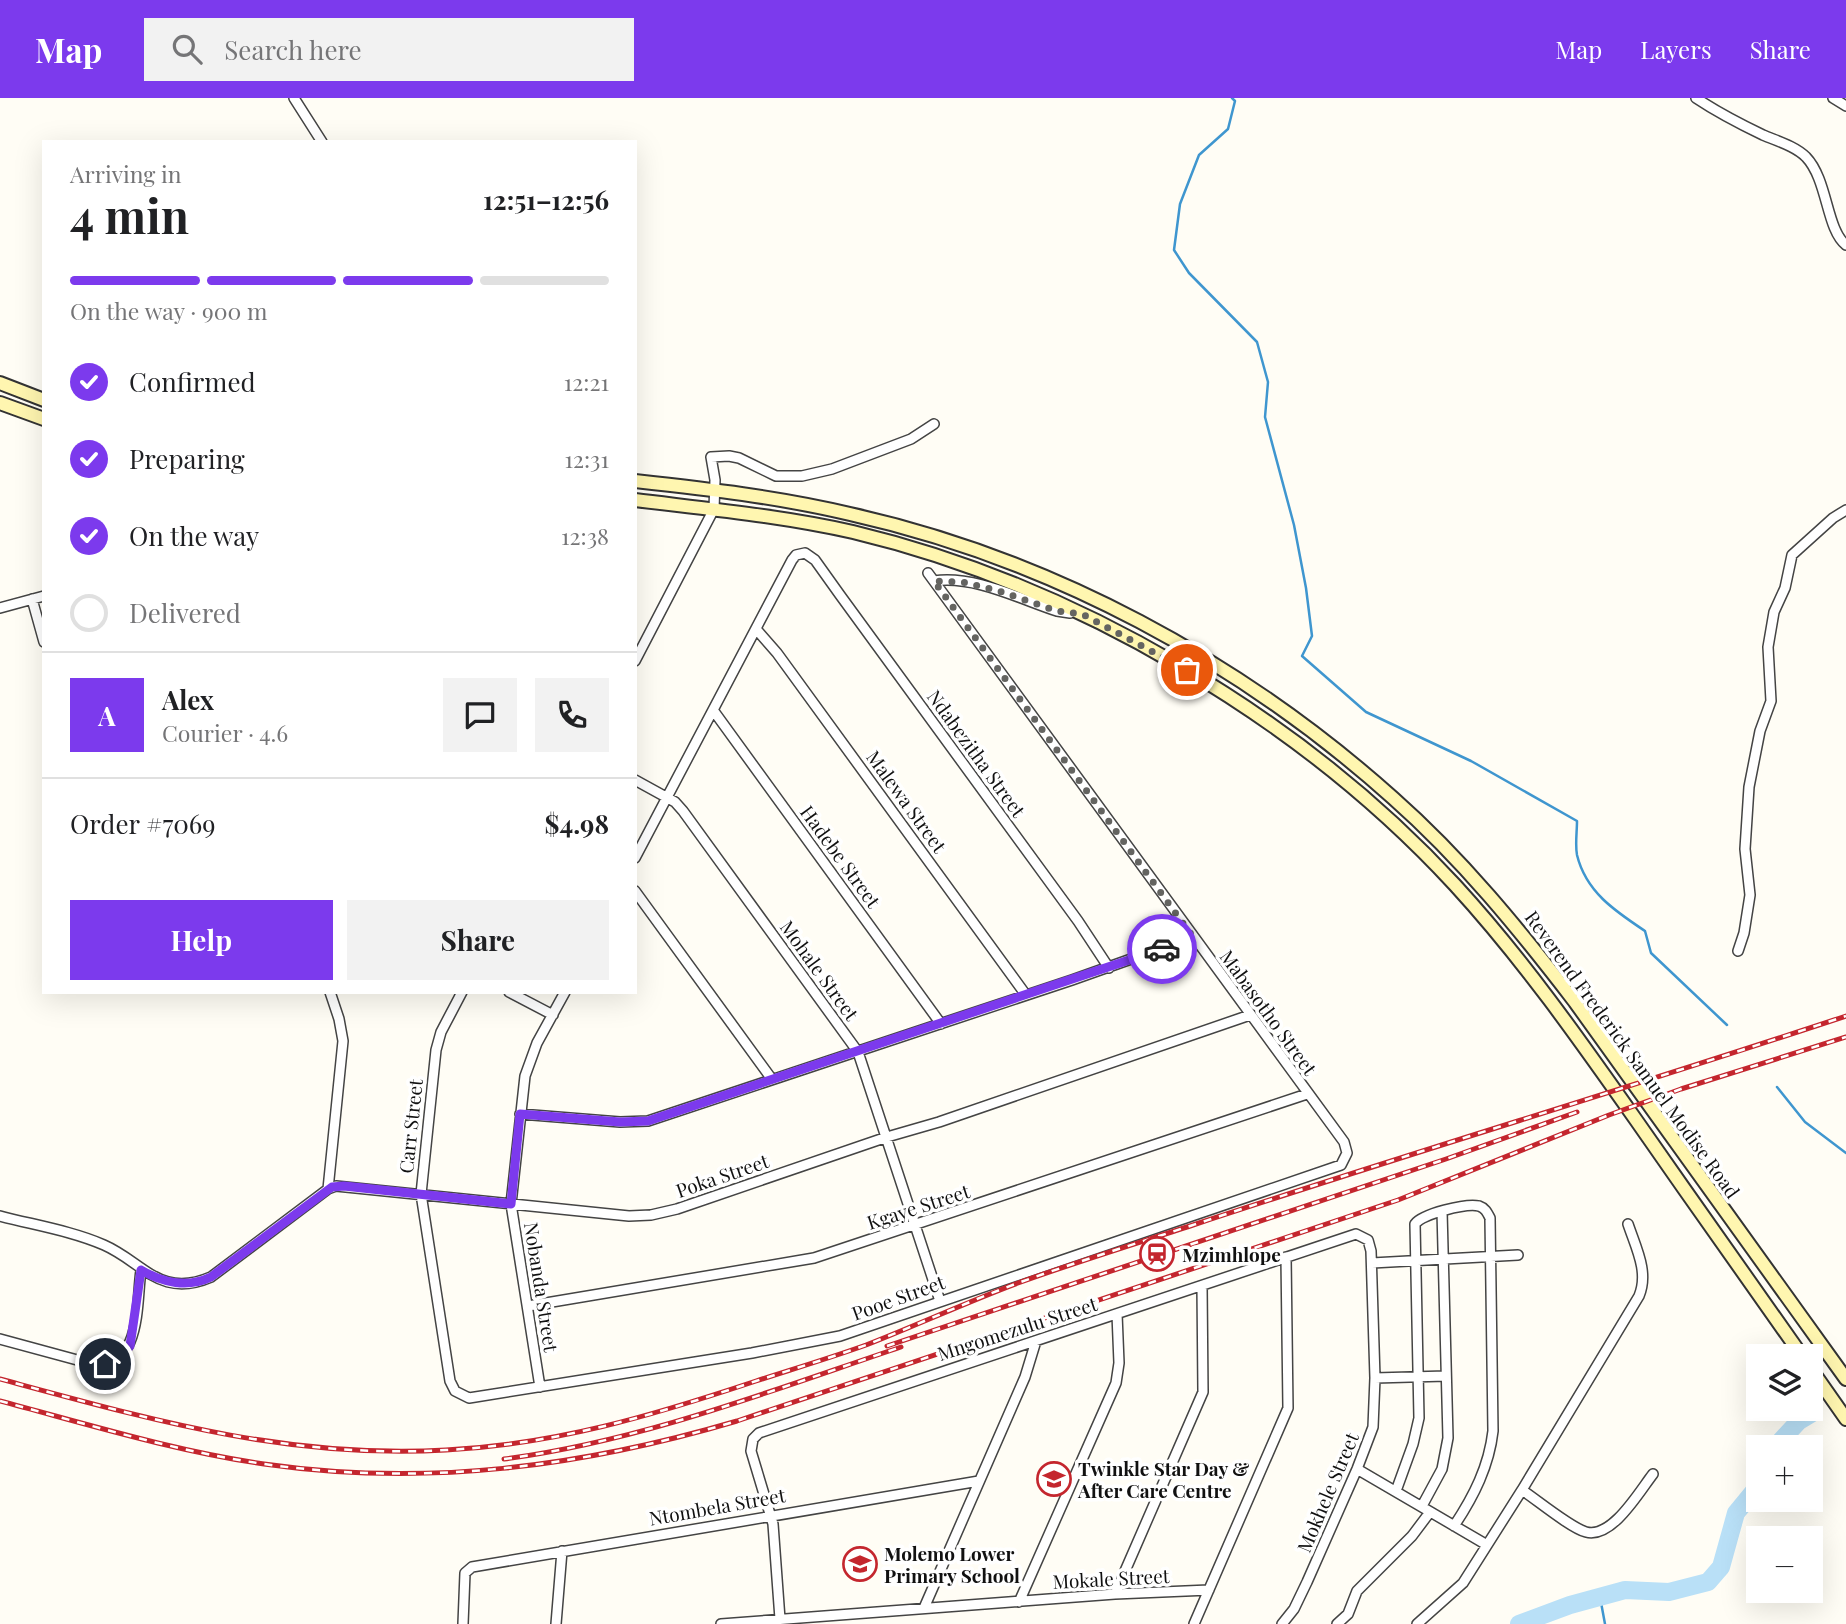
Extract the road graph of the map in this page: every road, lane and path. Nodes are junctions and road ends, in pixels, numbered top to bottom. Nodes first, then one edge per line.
1 (294, 98) edge
2 (1696, 98) edge
3 (1833, 98) edge
4 (1846, 106) edge
5 (321, 140) edge
6 (1846, 245) edge
7 (0, 383) edge
8 (42, 399) edge
9 (0, 403) edge
10 (42, 418) edge
11 (934, 424) dead end
12 (637, 481) edge
13 (715, 490) junction
14 (637, 500) edge
15 (714, 509) junction
16 (1846, 510) edge
17 (42, 596) edge
18 (32, 599) junction
19 (0, 608) edge
20 (1082, 614) junction
21 (756, 629) junction
22 (42, 635) edge
23 (637, 657) edge
24 (713, 710) junction
25 (637, 781) edge
26 (667, 797) junction
27 (637, 854) edge
28 (637, 894) edge
29 (1193, 937) junction
30 (1738, 951) dead end
31 (1109, 968) junction
32 (331, 994) edge
33 (460, 994) edge
34 (513, 994) edge
35 (564, 994) edge
36 (1026, 995) junction
37 (552, 1015) junction
38 (1250, 1015) junction
39 (941, 1024) junction
40 (858, 1052) junction
41 (771, 1078) junction
42 (1307, 1094) junction
43 (520, 1114) junction
44 (887, 1137) junction
45 (1339, 1167) joint
46 (328, 1189) junction
47 (421, 1194) junction
48 (511, 1204) junction
49 (1442, 1211) junction
50 (0, 1216) edge
51 (1628, 1224) dead end
52 (915, 1226) junction
53 (1368, 1240) joint
54 (1518, 1255) dead end
55 (1489, 1256) junction
56 (1286, 1257) junction
57 (1443, 1259) junction
58 (1415, 1260) junction
59 (1372, 1263) junction
60 (141, 1270) junction
61 (1202, 1286) junction
62 (940, 1301) junction
63 (528, 1306) junction
64 (1117, 1314) junction
65 (0, 1339) edge
66 (1036, 1341) junction
67 (1794, 1344) edge
68 (1446, 1376) junction
69 (1418, 1377) junction
70 (1375, 1378) junction
71 (1846, 1379) edge
72 (1823, 1386) edge
73 (540, 1387) junction
74 (455, 1391) joint
75 (1846, 1419) edge
76 (1357, 1469) junction
77 (1653, 1474) dead end
78 (979, 1481) junction
79 (1396, 1490) junction
80 (1522, 1490) junction
81 (1426, 1509) junction
82 (769, 1515) junction
83 (1454, 1526) junction
84 (1487, 1545) junction
85 (562, 1551) junction
86 (1209, 1590) junction
87 (1115, 1594) junction
88 (1019, 1602) junction
89 (924, 1608) junction
90 (780, 1619) junction
91 (463, 1624) edge
92 (556, 1624) edge
93 (722, 1624) edge
94 (1194, 1624) edge
95 (1282, 1624) edge
96 (1337, 1624) edge
97 (1417, 1624) edge

1 - 5 street
2 - 6 street
3 - 4 street
7 - 8 main road
9 - 10 main road
11 - 13 street
12 - 13 main road, Reverend Frederick Samuel Modise Road
13 - 15 street
13 - 71 main road, Reverend Frederick Samuel Modise Road
14 - 15 main road, Reverend Frederick Samuel Modise Road
15 - 20 main road, Reverend Frederick Samuel Modise Road
15 - 23 street
16 - 30 street
17 - 18 street
18 - 19 street
18 - 22 street
20 - 29 street, Mabasotho Street
20 - 67 main road, Reverend Frederick Samuel Modise Road
21 - 24 street
21 - 31 street, Ndabezitha Street
21 - 36 street, Malewa Street
24 - 26 street
24 - 39 street, Hadebe Street
25 - 26 street, Mohale Street
26 - 27 street
26 - 40 street, Mohale Street
28 - 41 street
29 - 31 street
29 - 38 street, Mabasotho Street
31 - 36 street
32 - 46 street
33 - 47 street, Carr Street
34 - 37 street
35 - 37 street, Nobanda Street
36 - 39 street
37 - 43 street, Nobanda Street
38 - 42 street, Mabasotho Street
38 - 44 street, Poka Street
39 - 40 street
40 - 41 street
40 - 44 street, Mohale Street
41 - 43 street
42 - 45 street, Mabasotho Street
42 - 52 street, Kgaye Street
43 - 48 street, Nobanda Street
44 - 48 street, Poka Street
44 - 52 street, Mohale Street
45 - 62 street, Pooe Street
46 - 47 street, Poka Street
46 - 60 street
47 - 48 street, Poka Street
47 - 74 street, Carr Street
48 - 63 street, Nobanda Street
49 - 55 street
49 - 57 street
49 - 58 street
50 - 60 street
51 - 80 street
52 - 62 street, Mohale Street
52 - 63 street, Kgaye Street
53 - 56 street, Mngomezulu Street
53 - 59 street, Mokhele Street
54 - 55 street
55 - 57 street
55 - 83 street
56 - 61 street, Mngomezulu Street
56 - 86 street
57 - 58 street
57 - 68 street
58 - 59 street
58 - 69 street
59 - 70 street, Mokhele Street
60 - 65 street
61 - 64 street, Mngomezulu Street
61 - 87 street
62 - 73 street, Pooe Street
63 - 73 street, Nobanda Street
64 - 66 street, Mngomezulu Street
64 - 88 street
66 - 78 street
66 - 82 street, Mngomezulu Street
68 - 69 street
68 - 81 street
69 - 70 street
69 - 79 street
70 - 76 street, Mokhele Street
72 - 75 main road
73 - 74 street, Pooe Street
76 - 79 street
76 - 95 street, Mokhele Street
77 - 80 street
78 - 82 street, Ntombela Street
78 - 89 street
79 - 81 street
80 - 84 street
81 - 83 street
81 - 96 street
82 - 85 street, Ntombela Street
82 - 90 street
83 - 84 street
84 - 97 street
85 - 91 street, Ntombela Street
85 - 92 street
86 - 87 street, Mokale Street
86 - 94 street
87 - 88 street, Mokale Street
88 - 89 street, Mokale Street
89 - 90 street, Mokale Street
90 - 93 street, Mokale Street

